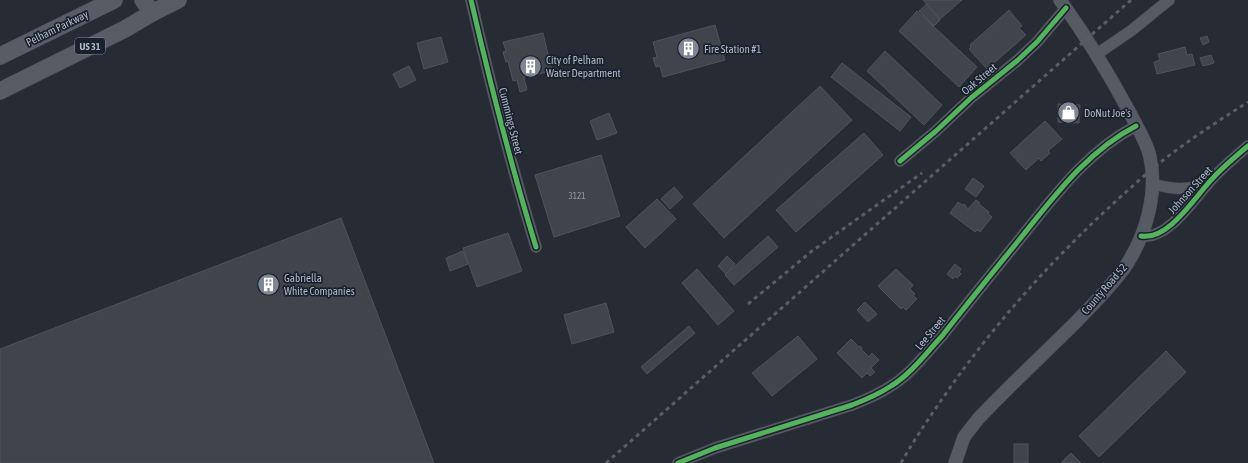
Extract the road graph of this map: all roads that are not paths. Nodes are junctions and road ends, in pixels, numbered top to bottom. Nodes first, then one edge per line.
1 (114, 0) edge
2 (178, 0) edge
3 (471, 0) edge
4 (1169, 0) edge
5 (1063, 4) edge
6 (148, 6) edge
7 (1097, 54) junction
8 (0, 56) edge
9 (0, 91) edge
10 (1136, 126) junction
11 (1248, 146) edge
12 (900, 161) dead end
13 (1212, 178) junction
14 (1153, 184) junction
15 (1141, 236) junction
16 (536, 247) dead end
17 (678, 463) edge
18 (955, 463) edge

1 - 8 main road, Pelham Parkway
2 - 6 main road, US 31
3 - 16 street, Cummings Street
4 - 7 street
5 - 7 street, County Road 52
5 - 12 street, Oak Street
6 - 9 main road, US 31
7 - 10 street, County Road 52
10 - 14 street, County Road 52
10 - 17 street, Lee Street
11 - 13 street, Johnson Street
13 - 14 street
13 - 15 street, Johnson Street
14 - 15 street, County Road 52
15 - 18 street, County Road 52

